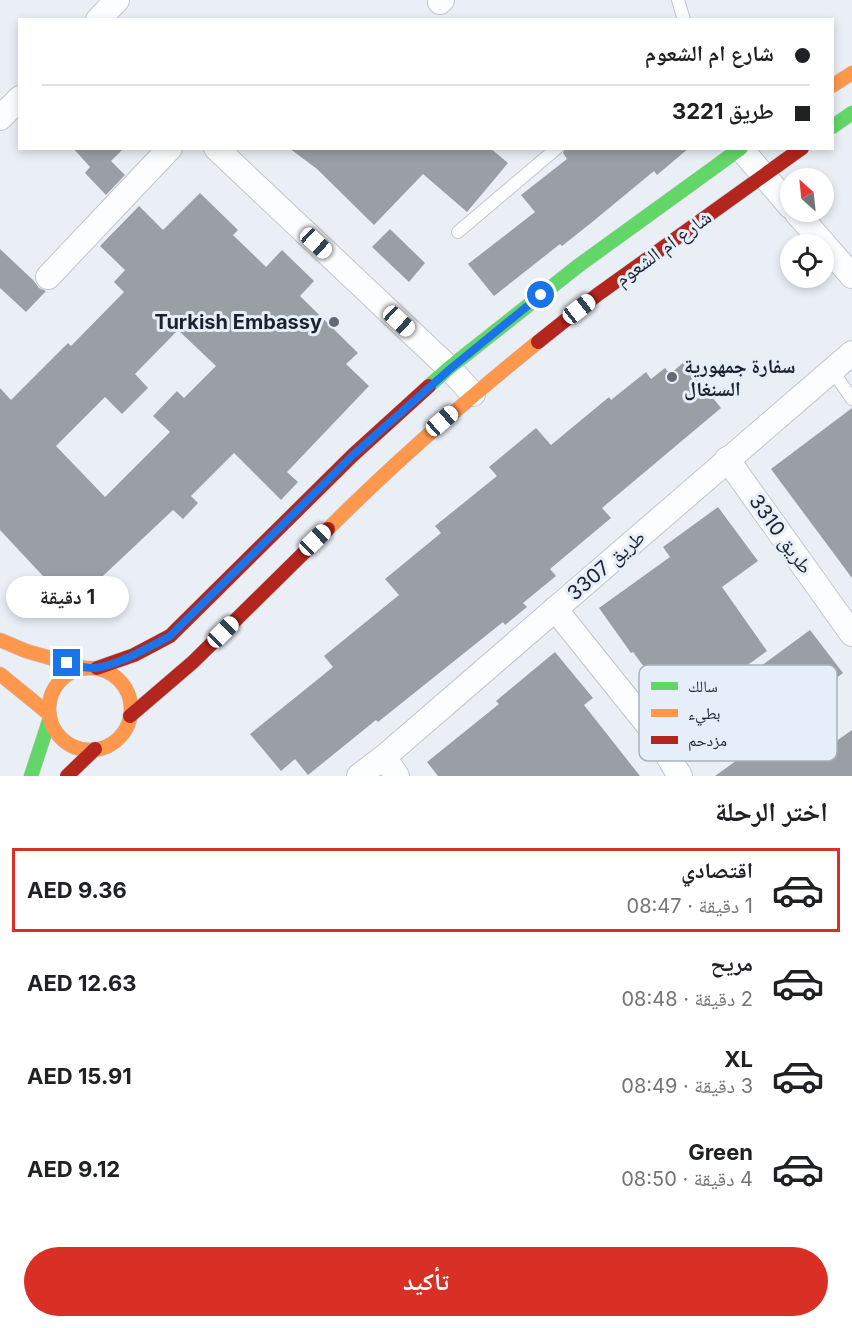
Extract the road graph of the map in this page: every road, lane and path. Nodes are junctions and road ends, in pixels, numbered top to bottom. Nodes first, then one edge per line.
1 (117, 0) edge
2 (678, 0) edge
3 (100, 18) edge
4 (683, 18) edge
5 (852, 73) edge
6 (834, 85) edge
7 (18, 100) edge
8 (852, 113) edge
9 (0, 118) edge
10 (834, 126) edge
11 (168, 150) edge
12 (218, 150) edge
13 (555, 150) edge
14 (740, 150) edge
15 (742, 150) edge
16 (799, 150) edge
17 (764, 175) junction
18 (780, 194) edge
19 (805, 222) edge
20 (458, 232) dead end
21 (852, 276) edge
22 (48, 277) dead end
23 (852, 353) edge
24 (450, 369) junction
25 (832, 370) junction
26 (473, 394) junction
27 (852, 399) edge
28 (727, 459) junction
29 (844, 604) edge
30 (555, 609) junction
31 (852, 634) edge
32 (0, 640) edge
33 (91, 668) junction
34 (0, 674) edge
35 (639, 714) edge
36 (50, 716) junction
37 (130, 716) junction
38 (95, 749) junction
39 (672, 761) edge
40 (391, 767) edge
41 (31, 776) edge
42 (67, 776) edge
43 (359, 776) edge
44 (681, 776) edge

1 - 3 street
2 - 4 lane
5 - 6 street
7 - 9 street
8 - 10 street
11 - 22 street
12 - 24 street
13 - 20 lane
14 - 24 street, شارع ام الشعوم
15 - 17 street
16 - 17 street, شارع ام الشعوم
17 - 18 street
17 - 26 street, شارع ام الشعوم
19 - 21 street
23 - 25 street, طريق 3307
24 - 26 street
24 - 33 street, شارع ام الشعوم
25 - 27 lane
25 - 28 street, طريق 3307
26 - 37 street, شارع ام الشعوم
28 - 29 street, طريق 3310
28 - 30 street, طريق 3307
29 - 31 street, طريق 3310
30 - 35 street
30 - 40 street, طريق 3307
32 - 33 street
33 - 36 street
33 - 37 street
34 - 36 street
36 - 38 street
36 - 41 street
37 - 38 street
38 - 42 street
39 - 44 street
40 - 43 street, طريق 3307

